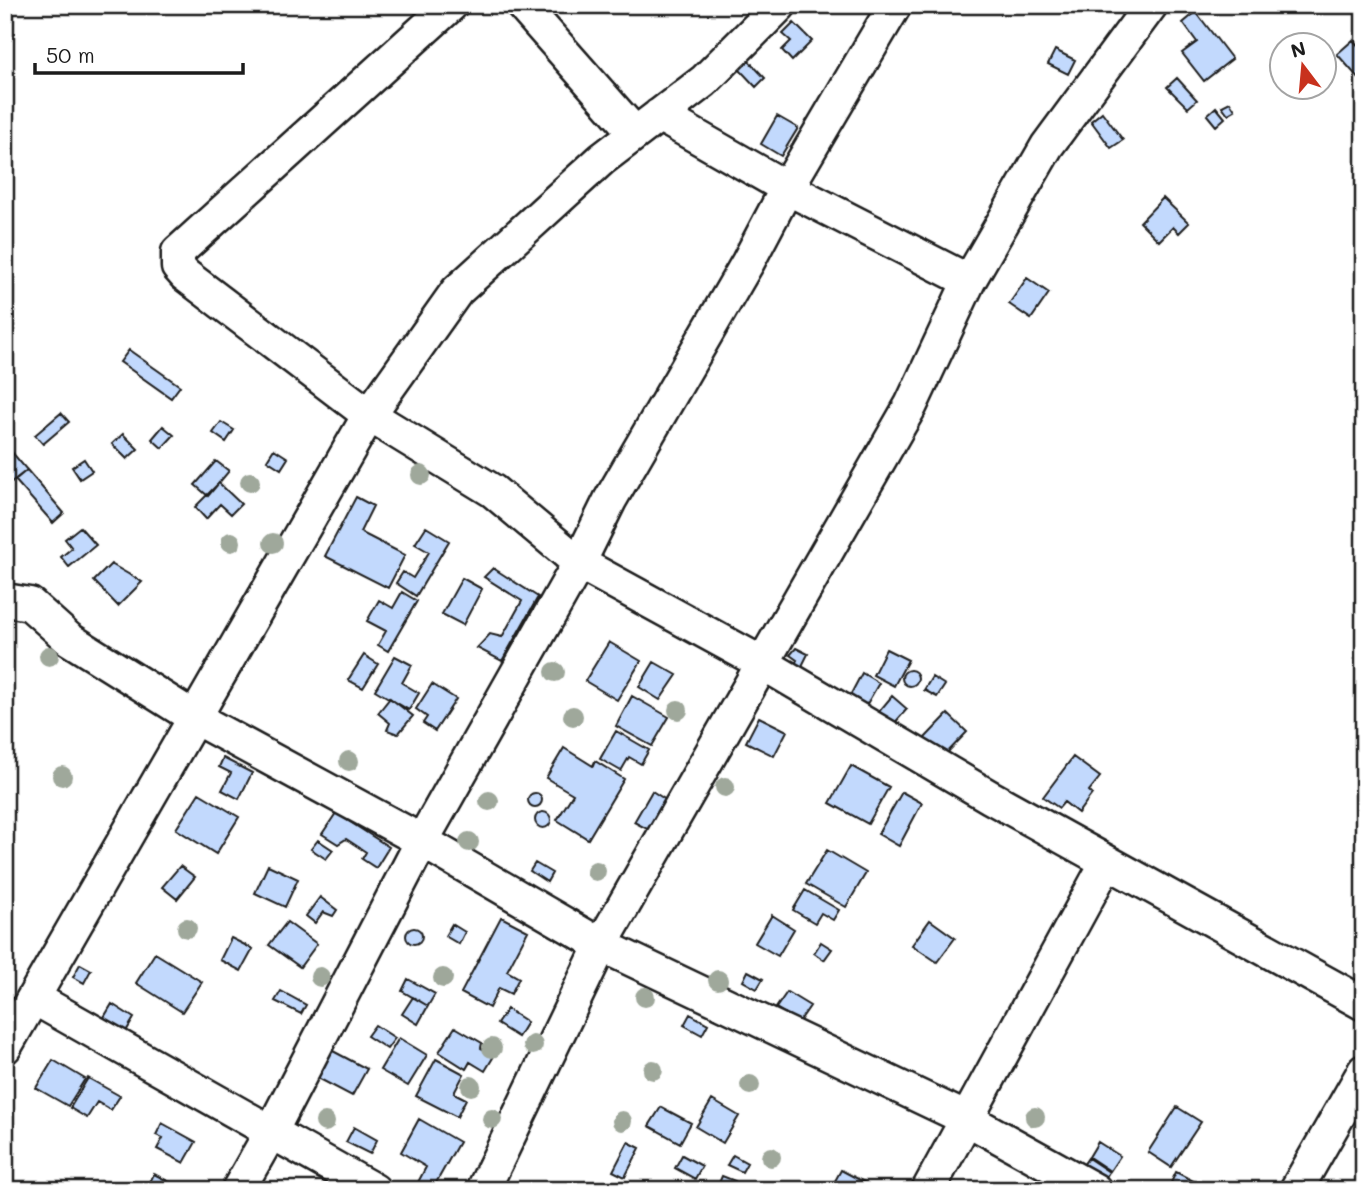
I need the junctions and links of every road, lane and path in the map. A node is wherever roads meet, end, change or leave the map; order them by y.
1 (451, 5) edge
2 (522, 5) edge
3 (779, 5) edge
4 (895, 5) edge
5 (1151, 5) edge
6 (646, 124) junction
7 (787, 188) junction
8 (969, 281) junction
9 (369, 415) junction
10 (579, 563) junction
11 (5, 600) edge
12 (762, 663) junction
13 (195, 718) junction
14 (422, 841) junction
15 (1107, 862) junction
16 (601, 945) junction
17 (34, 998) junction
18 (1364, 1004) edge
19 (5, 1047) edge
20 (1364, 1071) edge
21 (967, 1119) junction
22 (271, 1132) junction
23 (239, 1190) edge
24 (374, 1190) edge
25 (483, 1190) edge
26 (928, 1190) edge
27 (1095, 1190) edge
28 (1296, 1190) edge

1 - 9 street
2 - 6 street
3 - 6 street
4 - 7 street
5 - 8 street
6 - 7 street
6 - 9 street
7 - 8 street
7 - 10 street
8 - 12 street
9 - 10 street
9 - 13 street
10 - 12 street
10 - 14 street
11 - 13 street
12 - 15 street
12 - 16 street
13 - 14 street
13 - 17 street
14 - 16 street
14 - 22 street
15 - 18 street
15 - 21 street
16 - 21 street
16 - 25 street
17 - 19 street
17 - 22 street
20 - 28 street
21 - 26 street
21 - 27 street
22 - 23 street
22 - 24 street

